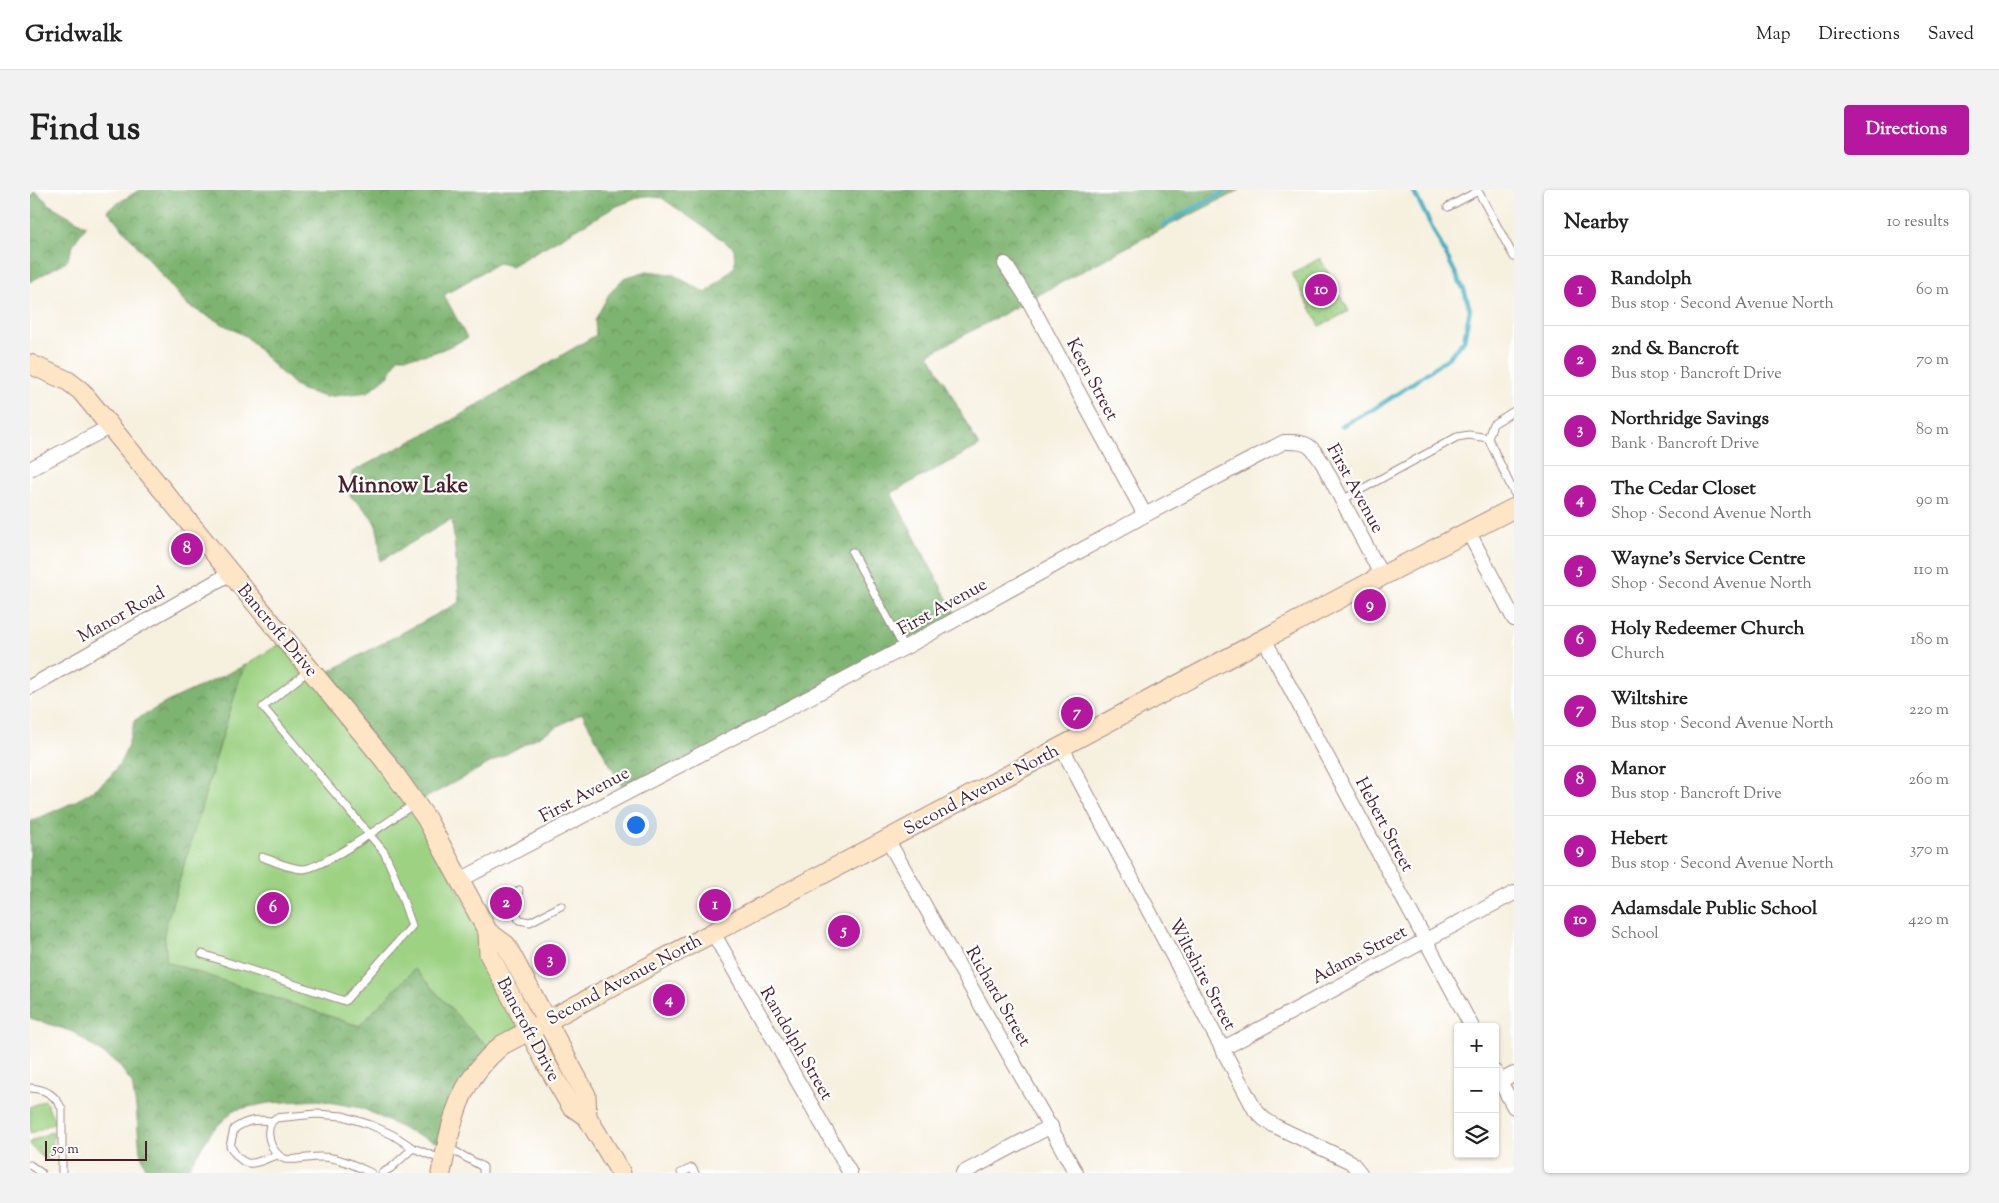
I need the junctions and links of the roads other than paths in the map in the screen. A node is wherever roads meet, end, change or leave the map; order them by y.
1 (1448, 207) dead end
2 (1514, 257) edge
3 (1005, 264) dead end
4 (30, 364) edge
5 (1514, 411) edge
6 (111, 426) junction
7 (1488, 438) junction
8 (30, 469) edge
9 (1514, 492) edge
10 (1342, 500) junction
11 (1514, 508) edge
12 (1145, 515) junction
13 (1468, 531) junction
14 (852, 552) dead end
15 (231, 573) junction
16 (1382, 576) junction
17 (1514, 619) edge
18 (1264, 639) junction
19 (904, 648) junction
20 (310, 669) junction
21 (30, 687) edge
22 (1061, 746) junction
23 (416, 802) junction
24 (370, 834) junction
25 (887, 839) junction
26 (262, 857) dead end
27 (460, 880) junction
28 (519, 890) dead end
29 (1514, 893) edge
30 (561, 906) dead end
31 (712, 931) junction
32 (488, 932) junction
33 (1426, 940) junction
34 (202, 954) dead end
35 (547, 1021) junction
36 (1470, 1023) edge
37 (529, 1030) junction
38 (1222, 1049) junction
39 (1514, 1074) edge
40 (1499, 1076) edge
41 (1499, 1078) edge
42 (30, 1088) edge
43 (1514, 1107) edge
44 (587, 1117) junction
45 (271, 1121) junction
46 (1051, 1126) junction
47 (413, 1148) junction
48 (278, 1155) junction
49 (444, 1160) edge
50 (30, 1165) edge
51 (41, 1173) edge
52 (62, 1173) edge
53 (371, 1173) edge
54 (382, 1173) edge
55 (483, 1173) edge
56 (621, 1173) edge
57 (681, 1173) edge
58 (695, 1173) edge
59 (850, 1173) edge
60 (963, 1173) edge
61 (1076, 1173) edge
62 (1360, 1173) edge

1 - 2 lane
3 - 12 street, Keen Street
4 - 6 main road, Bancroft Drive
5 - 7 lane
6 - 8 street
6 - 15 main road, Bancroft Drive
7 - 9 lane
7 - 10 lane
10 - 12 street, First Avenue
10 - 16 street, First Avenue
11 - 13 main road, Second Avenue North
12 - 19 street, First Avenue
13 - 16 main road, Second Avenue North
13 - 17 street
14 - 19 lane
15 - 20 main road, Bancroft Drive
15 - 21 street, Manor Road
16 - 18 main road, Second Avenue North
18 - 22 main road, Second Avenue North
18 - 33 street, Hebert Street
19 - 27 street, First Avenue
20 - 23 main road, Bancroft Drive
20 - 24 lane
22 - 25 main road, Second Avenue North
22 - 38 street, Wiltshire Street
23 - 24 lane
23 - 27 main road, Bancroft Drive
24 - 26 lane
24 - 34 lane
25 - 31 main road, Second Avenue North
25 - 46 street, Richard Street
27 - 32 main road, Bancroft Drive
28 - 30 lane
29 - 33 street, Adams Street
31 - 35 main road, Second Avenue North
31 - 59 street, Randolph Street
32 - 35 main road, Bancroft Drive
32 - 37 main road, Bancroft Drive
33 - 36 street, Hebert Street
33 - 38 street, Adams Street
35 - 37 main road, Second Avenue North
35 - 44 main road, Bancroft Drive
37 - 44 main road, Bancroft Drive
37 - 49 main road, Second Avenue North
38 - 62 street, Wiltshire Street
39 - 40 street
41 - 43 street
42 - 52 lane
44 - 56 main road, Bancroft Drive
45 - 47 lane
45 - 48 lane
45 - 48 lane
46 - 60 street
46 - 61 street, Richard Street
47 - 49 lane
47 - 54 lane
48 - 53 lane
49 - 55 lane
50 - 51 lane
57 - 58 lane

